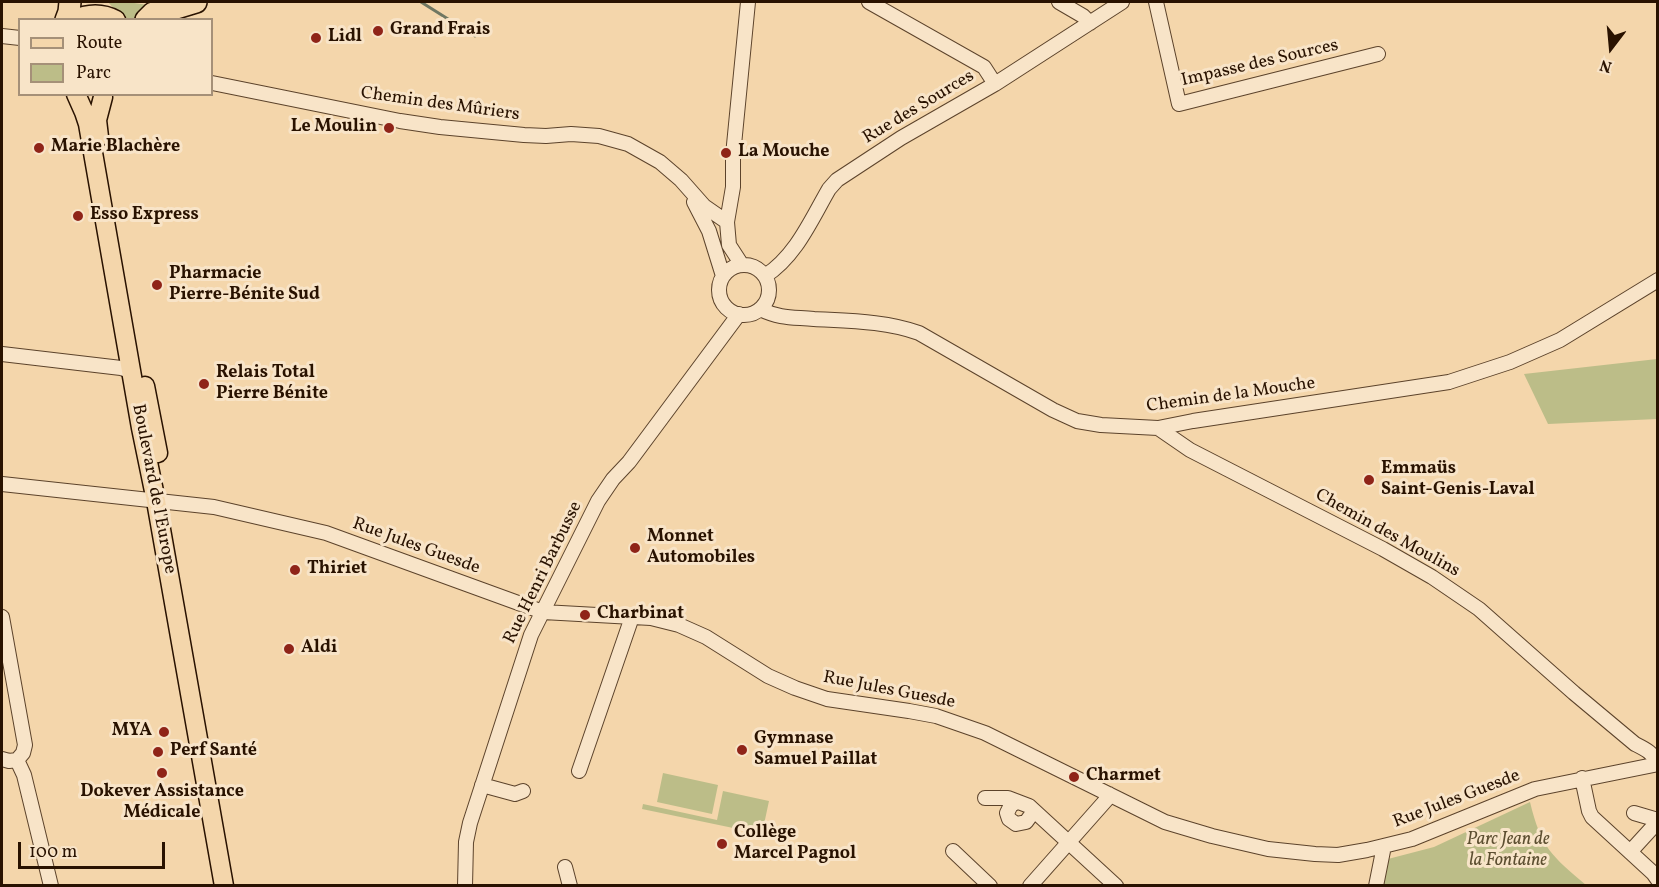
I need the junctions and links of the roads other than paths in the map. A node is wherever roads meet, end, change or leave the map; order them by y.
1 (105, 2) edge
2 (196, 2) edge
3 (748, 2) edge
4 (869, 2) edge
5 (1059, 2) edge
6 (1122, 2) edge
7 (1156, 2) edge
8 (75, 12) edge
9 (112, 18) edge
10 (114, 18) edge
11 (148, 18) edge
12 (1090, 23) junction
13 (3, 36) edge
14 (18, 40) edge
15 (1378, 54) dead end
16 (213, 82) edge
17 (995, 84) junction
18 (78, 96) edge
19 (86, 96) edge
20 (108, 96) edge
21 (687, 187) junction
22 (723, 220) junction
23 (714, 243) junction
24 (742, 265) junction
25 (723, 276) junction
26 (765, 276) junction
27 (1658, 280) edge
28 (764, 304) junction
29 (724, 305) junction
30 (739, 314) junction
31 (2, 354) edge
32 (709, 354) junction
33 (131, 371) junction
34 (1158, 428) junction
35 (2, 484) edge
36 (161, 501) junction
37 (543, 612) junction
38 (632, 617) junction
39 (2, 626) edge
40 (1635, 744) junction
41 (2, 759) edge
42 (17, 760) junction
43 (1657, 764) edge
44 (1638, 767) junction
45 (579, 771) dead end
46 (1582, 778) junction
47 (482, 785) junction
48 (523, 790) dead end
49 (1109, 794) junction
50 (985, 798) dead end
51 (1017, 802) junction
52 (1034, 811) junction
53 (1634, 813) dead end
54 (1658, 820) edge
55 (1658, 825) edge
56 (1068, 842) junction
57 (1384, 846) junction
58 (953, 851) dead end
59 (1630, 852) junction
60 (565, 867) dead end
61 (465, 879) edge
62 (1658, 880) edge
63 (981, 882) edge
64 (51, 885) edge
65 (224, 885) edge
66 (237, 885) edge
67 (470, 885) edge
68 (570, 885) edge
69 (1030, 885) edge
70 (1116, 885) edge
71 (1376, 885) edge

1 - 10 main road
2 - 11 highway
3 - 22 street
4 - 17 street
5 - 12 street
6 - 12 street, Rue des Sources
7 - 15 street, Impasse des Sources
8 - 9 main road
12 - 17 street, Rue des Sources
13 - 14 street
16 - 21 street, Chemin des Mûriers
17 - 26 street, Rue des Sources
18 - 33 main road, Boulevard de l'Europe
19 - 20 main road
20 - 36 main road, Boulevard de l'Europe
21 - 22 street, Chemin des Mûriers
21 - 23 street, Chemin des Mûriers
22 - 23 street
22 - 24 street
23 - 25 street, Chemin des Mûriers
24 - 25 street
24 - 26 street
25 - 29 street
26 - 28 street
27 - 34 street, Chemin de la Mouche
28 - 30 street
28 - 34 street, Chemin de la Mouche
29 - 30 street
29 - 32 street, Rue Henri Barbusse
30 - 32 street, Rue Henri Barbusse
31 - 33 street
32 - 37 street, Rue Henri Barbusse
33 - 36 main road, Boulevard de l'Europe
34 - 40 street, Chemin des Moulins
35 - 36 street, Rue Jules Guesde
36 - 37 street, Rue Jules Guesde
36 - 65 main road, Boulevard de l'Europe
36 - 66 main road, Boulevard de l'Europe
37 - 38 street, Rue Jules Guesde
37 - 47 street, Rue Henri Barbusse
38 - 45 street
38 - 49 street, Rue Jules Guesde
39 - 42 street
40 - 43 street, Chemin des Moulins
40 - 44 street
41 - 42 street
42 - 64 street
43 - 44 street, Rue Jules Guesde
44 - 46 street, Rue Jules Guesde
46 - 57 street, Rue Jules Guesde
46 - 59 street
47 - 48 street
47 - 61 street, Rue Henri Barbusse
49 - 56 street
49 - 57 street, Rue Jules Guesde
50 - 51 street
51 - 52 street
51 - 52 street
52 - 56 street
53 - 54 street
55 - 59 street
56 - 69 street
56 - 70 street
57 - 71 street
58 - 63 street
59 - 62 street
60 - 68 street
61 - 67 street, Rue Henri Barbusse

